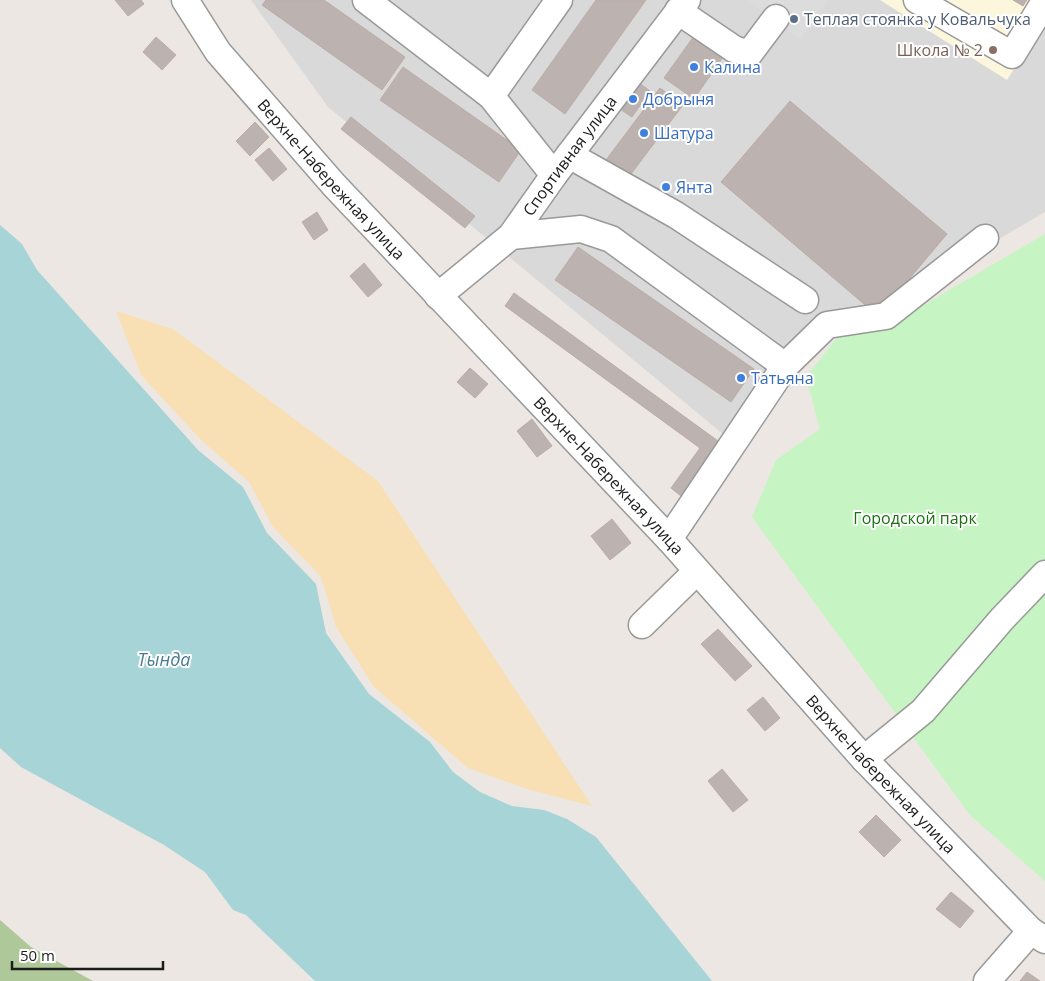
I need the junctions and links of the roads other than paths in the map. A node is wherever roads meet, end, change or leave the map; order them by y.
1 (185, 0) edge
2 (366, 0) edge
3 (559, 0) edge
4 (917, 0) edge
5 (1045, 1) edge
6 (682, 6) edge
7 (776, 18) dead end
8 (491, 96) junction
9 (561, 165) junction
10 (511, 236) junction
11 (985, 238) dead end
12 (438, 296) junction
13 (806, 300) dead end
14 (785, 366) junction
15 (669, 539) junction
16 (698, 571) junction
17 (1045, 574) edge
18 (642, 625) dead end
19 (864, 759) junction
20 (1038, 936) edge
21 (987, 981) edge

1 - 12 street, Верхне-Набережная улица
2 - 8 street
3 - 8 street
4 - 5 street
6 - 7 street
6 - 9 street, Спортивная улица
8 - 9 street
9 - 10 street, Спортивная улица
9 - 13 street
10 - 12 street, Спортивная улица
10 - 14 street
11 - 14 street
12 - 15 street, Верхне-Набережная улица
14 - 15 street
15 - 16 street, Верхне-Набережная улица
16 - 18 street
16 - 19 street, Верхне-Набережная улица
17 - 19 street
19 - 20 street, Верхне-Набережная улица
20 - 21 street

